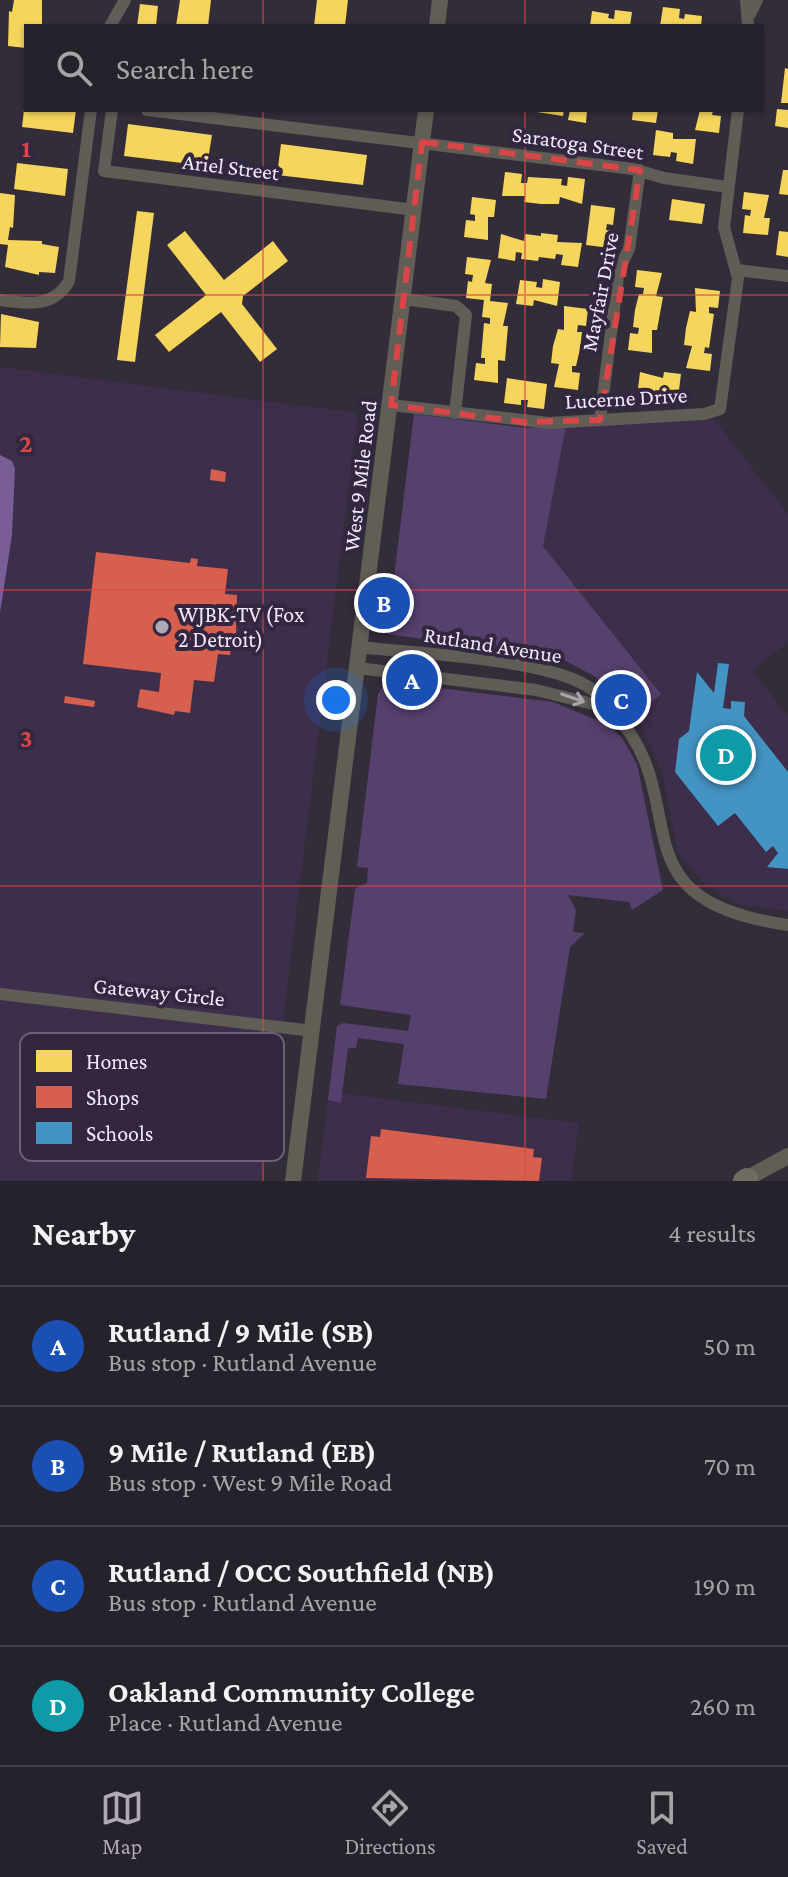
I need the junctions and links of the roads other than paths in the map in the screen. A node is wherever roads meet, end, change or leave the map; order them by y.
1 (125, 0) edge
2 (440, 0) edge
3 (746, 0) edge
4 (757, 0) edge
5 (749, 20) edge
6 (111, 24) edge
7 (437, 24) edge
8 (91, 112) edge
9 (112, 112) edge
10 (164, 112) edge
11 (426, 112) edge
12 (738, 112) edge
13 (422, 142) junction
14 (640, 170) junction
15 (727, 187) junction
16 (415, 210) junction
17 (737, 270) junction
18 (788, 276) edge
19 (403, 299) junction
20 (0, 300) edge
21 (391, 405) junction
22 (455, 413) junction
23 (600, 420) junction
24 (360, 647) junction
25 (484, 662) junction
26 (358, 668) junction
27 (530, 668) junction
28 (482, 683) junction
29 (527, 689) junction
30 (609, 708) junction
31 (788, 925) edge
32 (0, 994) edge
33 (313, 1031) junction
34 (788, 1156) edge
35 (744, 1180) edge
36 (293, 1181) edge

1 - 6 street
2 - 7 main road
3 - 5 street
4 - 5 street
8 - 20 street
9 - 16 street, Ariel Street
10 - 13 street, Ariel Street
11 - 13 main road, West 9 Mile Road
12 - 15 street
13 - 14 street, Saratoga Street
13 - 16 main road, West 9 Mile Road
14 - 15 street, Saratoga Street
14 - 23 street, Mayfair Drive
15 - 17 street
16 - 19 main road, West 9 Mile Road
17 - 18 street
17 - 23 street, Lucerne Drive
19 - 21 main road, West 9 Mile Road
19 - 22 street
21 - 22 street, Lucerne Drive
21 - 24 main road, West 9 Mile Road
22 - 23 street, Lucerne Drive
24 - 25 street, Rutland Avenue
24 - 26 main road, West 9 Mile Road
25 - 27 street, Rutland Avenue
25 - 28 street
26 - 28 street, Rutland Avenue
26 - 33 main road, West 9 Mile Road
27 - 29 street
27 - 30 street, Rutland Avenue
28 - 29 street, Rutland Avenue
29 -> 30 street, Rutland Avenue
30 - 31 street, Rutland Avenue
32 - 33 street, Gateway Circle
33 - 36 main road, West 9 Mile Road
34 - 35 main road

